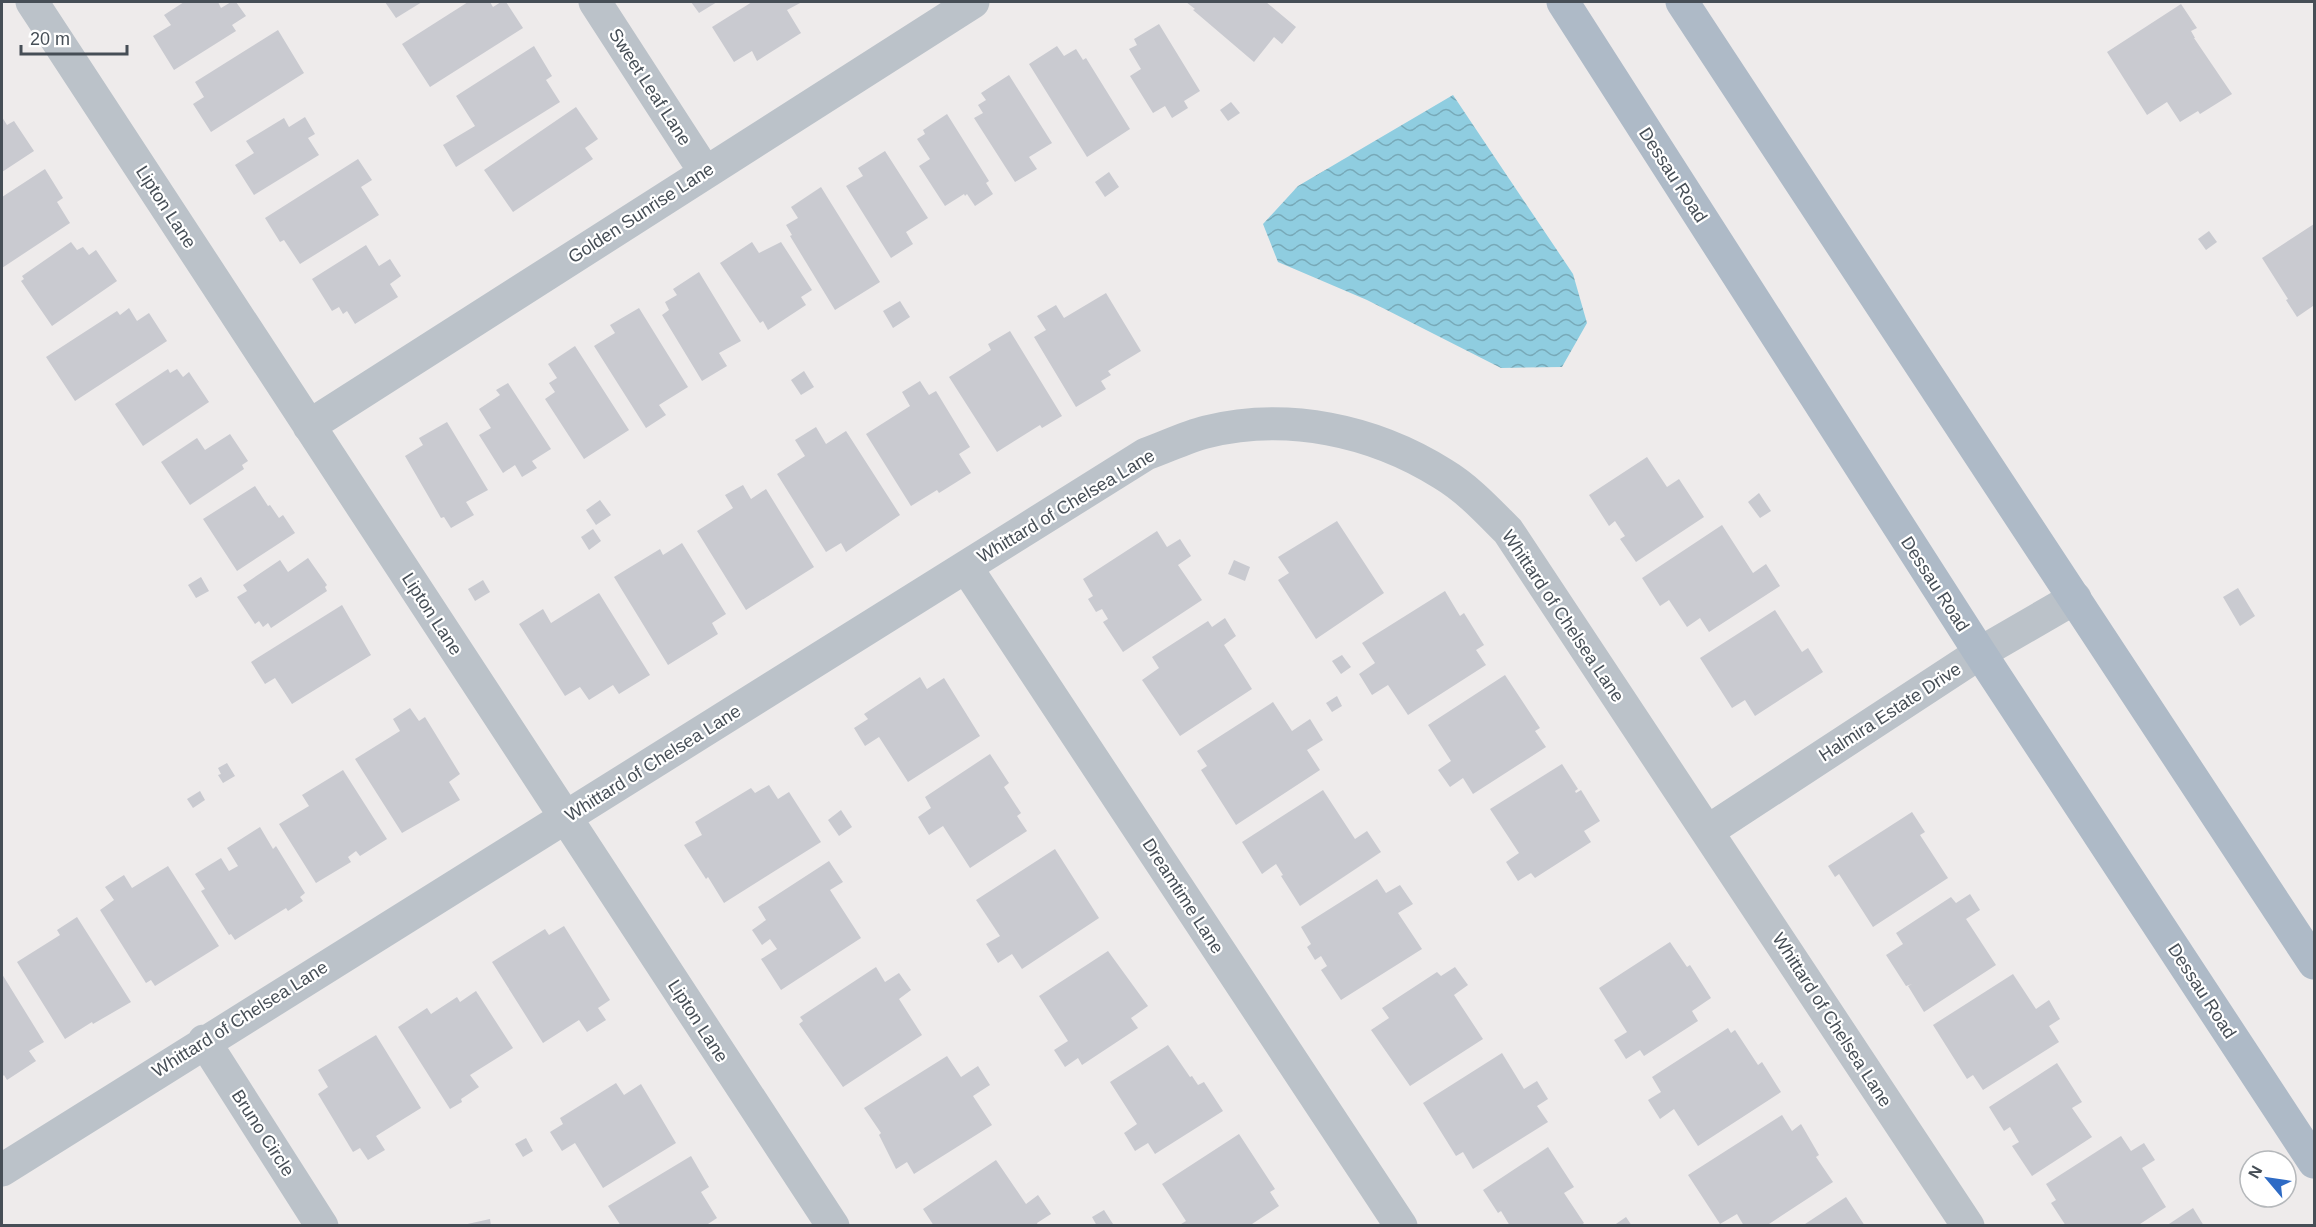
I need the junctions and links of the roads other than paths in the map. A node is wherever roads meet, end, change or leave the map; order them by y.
1 (35, 2) edge
2 (595, 2) edge
3 (974, 2) edge
4 (1563, 2) edge
5 (1682, 2) edge
6 (705, 172) junction
7 (309, 426) junction
8 (966, 567) junction
9 (2075, 597) junction
10 (1980, 653) junction
11 (565, 818) junction
12 (1708, 831) junction
13 (2314, 963) edge
14 (204, 1041) junction
15 (2314, 1162) edge
16 (2, 1170) edge
17 (322, 1226) edge
18 (833, 1226) edge
19 (1401, 1226) edge
20 (1968, 1226) edge

1 - 7 street, Lipton Lane
2 - 6 street, Sweet Leaf Lane
3 - 6 street, Golden Sunrise Lane
4 - 10 main road, Dessau Road
5 - 9 main road
6 - 7 street, Golden Sunrise Lane
7 - 11 street, Lipton Lane
8 - 11 street, Whittard of Chelsea Lane
8 - 12 street, Whittard of Chelsea Lane
8 - 19 street, Dreamtime Lane
9 - 10 street, Halmira Estate Drive
9 - 13 main road
10 - 12 street, Halmira Estate Drive
10 - 15 main road, Dessau Road
11 - 14 street, Whittard of Chelsea Lane
11 - 18 street, Lipton Lane
12 - 20 street, Whittard of Chelsea Lane
14 - 16 street, Whittard of Chelsea Lane
14 - 17 street, Bruno Circle

